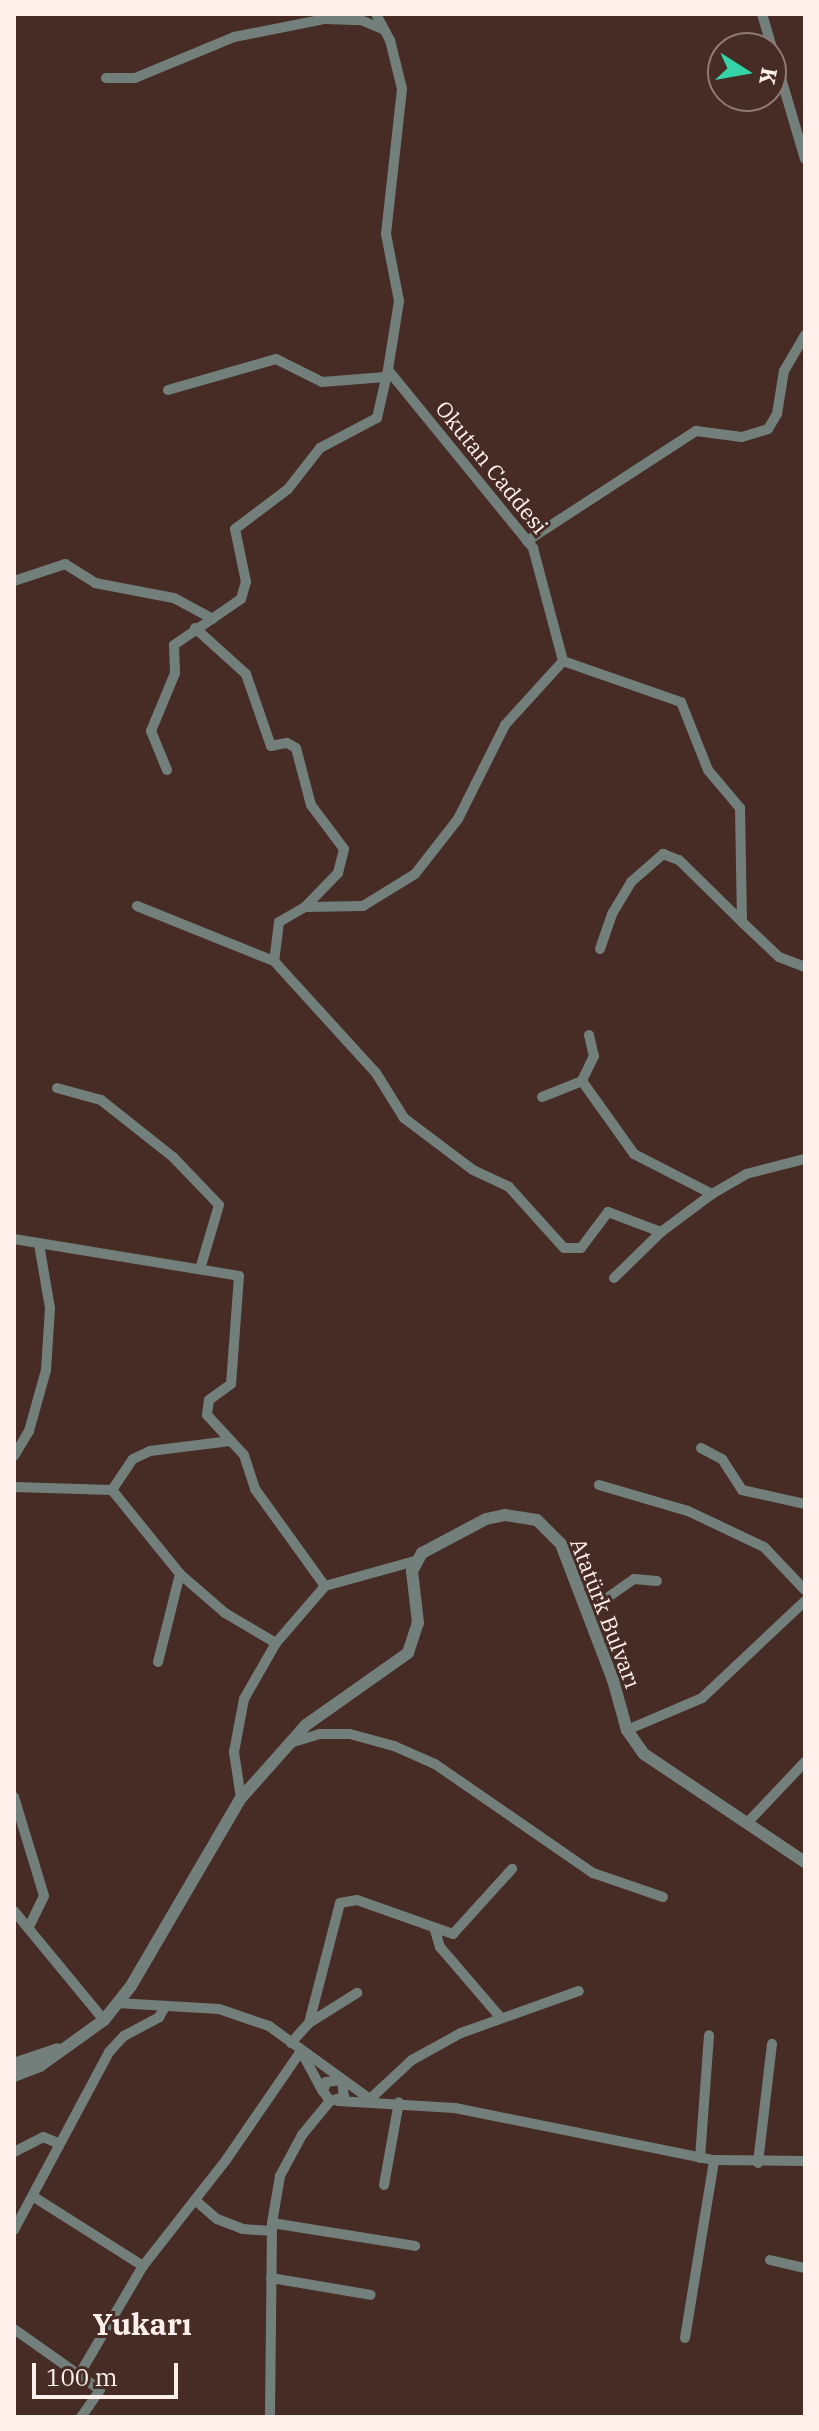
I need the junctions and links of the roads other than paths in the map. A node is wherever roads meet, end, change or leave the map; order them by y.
1 (376, 14) edge
2 (762, 14) edge
3 (382, 29) junction
4 (106, 78) dead end
5 (805, 159) edge
6 (805, 335) edge
7 (386, 374) junction
8 (168, 390) dead end
9 (527, 541) junction
10 (14, 581) edge
11 (213, 619) junction
12 (195, 628) junction
13 (563, 661) junction
14 (167, 770) dead end
15 (137, 906) dead end
16 (305, 907) junction
17 (742, 922) junction
18 (600, 949) dead end
19 (274, 961) junction
20 (805, 967) edge
21 (589, 1035) dead end
22 (582, 1081) junction
23 (57, 1088) dead end
24 (542, 1097) dead end
25 (804, 1156) edge
26 (712, 1194) junction
27 (661, 1232) junction
28 (14, 1239) edge
29 (39, 1244) junction
30 (200, 1269) junction
31 (614, 1278) dead end
32 (230, 1441) junction
33 (701, 1448) dead end
34 (14, 1456) edge
35 (599, 1485) dead end
36 (14, 1487) edge
37 (112, 1490) junction
38 (805, 1504) edge
39 (415, 1561) junction
40 (180, 1574) junction
41 (657, 1581) dead end
42 (325, 1586) junction
43 (805, 1590) edge
44 (804, 1606) edge
45 (587, 1612) junction
46 (276, 1643) junction
47 (158, 1662) dead end
48 (627, 1730) junction
49 (288, 1744) junction
50 (805, 1762) edge
51 (241, 1798) junction
52 (15, 1802) edge
53 (748, 1822) junction
54 (805, 1862) edge
55 (512, 1869) dead end
56 (663, 1897) dead end
57 (14, 1911) edge
58 (29, 1927) junction
59 (435, 1930) junction
60 (579, 1991) dead end
61 (357, 1993) dead end
62 (117, 2003) junction
63 (165, 2007) junction
64 (500, 2017) junction
65 (104, 2020) junction
66 (309, 2023) junction
67 (709, 2035) dead end
68 (291, 2043) junction
69 (72, 2044) junction
70 (772, 2044) dead end
71 (301, 2051) junction
72 (14, 2064) edge
73 (14, 2076) edge
74 (342, 2080) junction
75 (331, 2099) junction
76 (370, 2099) junction
77 (399, 2102) junction
78 (58, 2143) junction
79 (14, 2152) edge
80 (700, 2158) junction
81 (714, 2160) junction
82 (803, 2161) edge
83 (758, 2163) junction
84 (384, 2185) dead end
85 (34, 2197) junction
86 (195, 2200) junction
87 (272, 2227) junction
88 (14, 2230) edge
89 (415, 2246) dead end
90 (770, 2260) dead end
91 (143, 2266) junction
92 (805, 2268) edge
93 (271, 2278) junction
94 (371, 2295) dead end
95 (14, 2329) edge
96 (685, 2338) dead end
97 (79, 2375) junction
98 (81, 2417) edge
99 (270, 2417) edge

1 - 3 street
2 - 5 street
3 - 4 street
3 - 7 street
6 - 9 street
7 - 8 street
7 - 9 street, Okutan Caddesi
7 - 11 street
9 - 13 street, Okutan Caddesi
10 - 11 street
11 - 12 street
12 - 14 street
12 - 16 street
13 - 16 street
13 - 17 street
15 - 19 street
16 - 19 street
17 - 18 street
17 - 20 street
19 - 27 street
21 - 22 street
22 - 24 street
22 - 26 street
23 - 30 street
25 - 26 street
26 - 27 street
27 - 31 street
28 - 29 street
29 - 30 street
29 - 34 street
30 - 32 street
32 - 37 street
32 - 42 street
33 - 38 street
35 - 43 street
36 - 37 street
37 - 40 street
39 - 42 street
39 - 45 street, Atatürk Bulvarı
39 - 49 street
40 - 46 street
40 - 47 street
41 - 45 street
42 - 46 street
44 - 48 street
45 - 48 street, Atatürk Bulvarı
46 - 51 street
48 - 53 street, Atatürk Bulvarı
49 - 51 street
49 - 56 street
50 - 53 street
51 - 62 street
52 - 58 street
53 - 54 street, Atatürk Bulvarı
55 - 59 street
57 - 58 street
58 - 65 street
59 - 64 street
59 - 66 street
60 - 64 street
61 - 66 street
62 - 63 street
62 - 65 street
63 - 68 street
63 - 78 street
64 - 76 street
65 - 69 street
66 - 68 street
67 - 80 street
68 - 71 street
69 - 72 street
69 - 73 street
70 - 83 street
71 - 74 street
71 - 75 street
71 - 86 street
74 - 75 street
74 - 75 street
74 - 76 street
75 - 76 street
75 - 87 street
76 - 77 street
77 - 80 street
77 - 84 street
78 - 79 street
78 - 85 street
80 - 81 street
81 - 83 street
81 - 96 street
82 - 83 street
85 - 88 street
85 - 91 street
86 - 87 street
86 - 91 street
87 - 89 street
87 - 93 street
90 - 92 street
91 - 97 street
93 - 94 street
93 - 99 street
95 - 97 street
97 - 98 street

